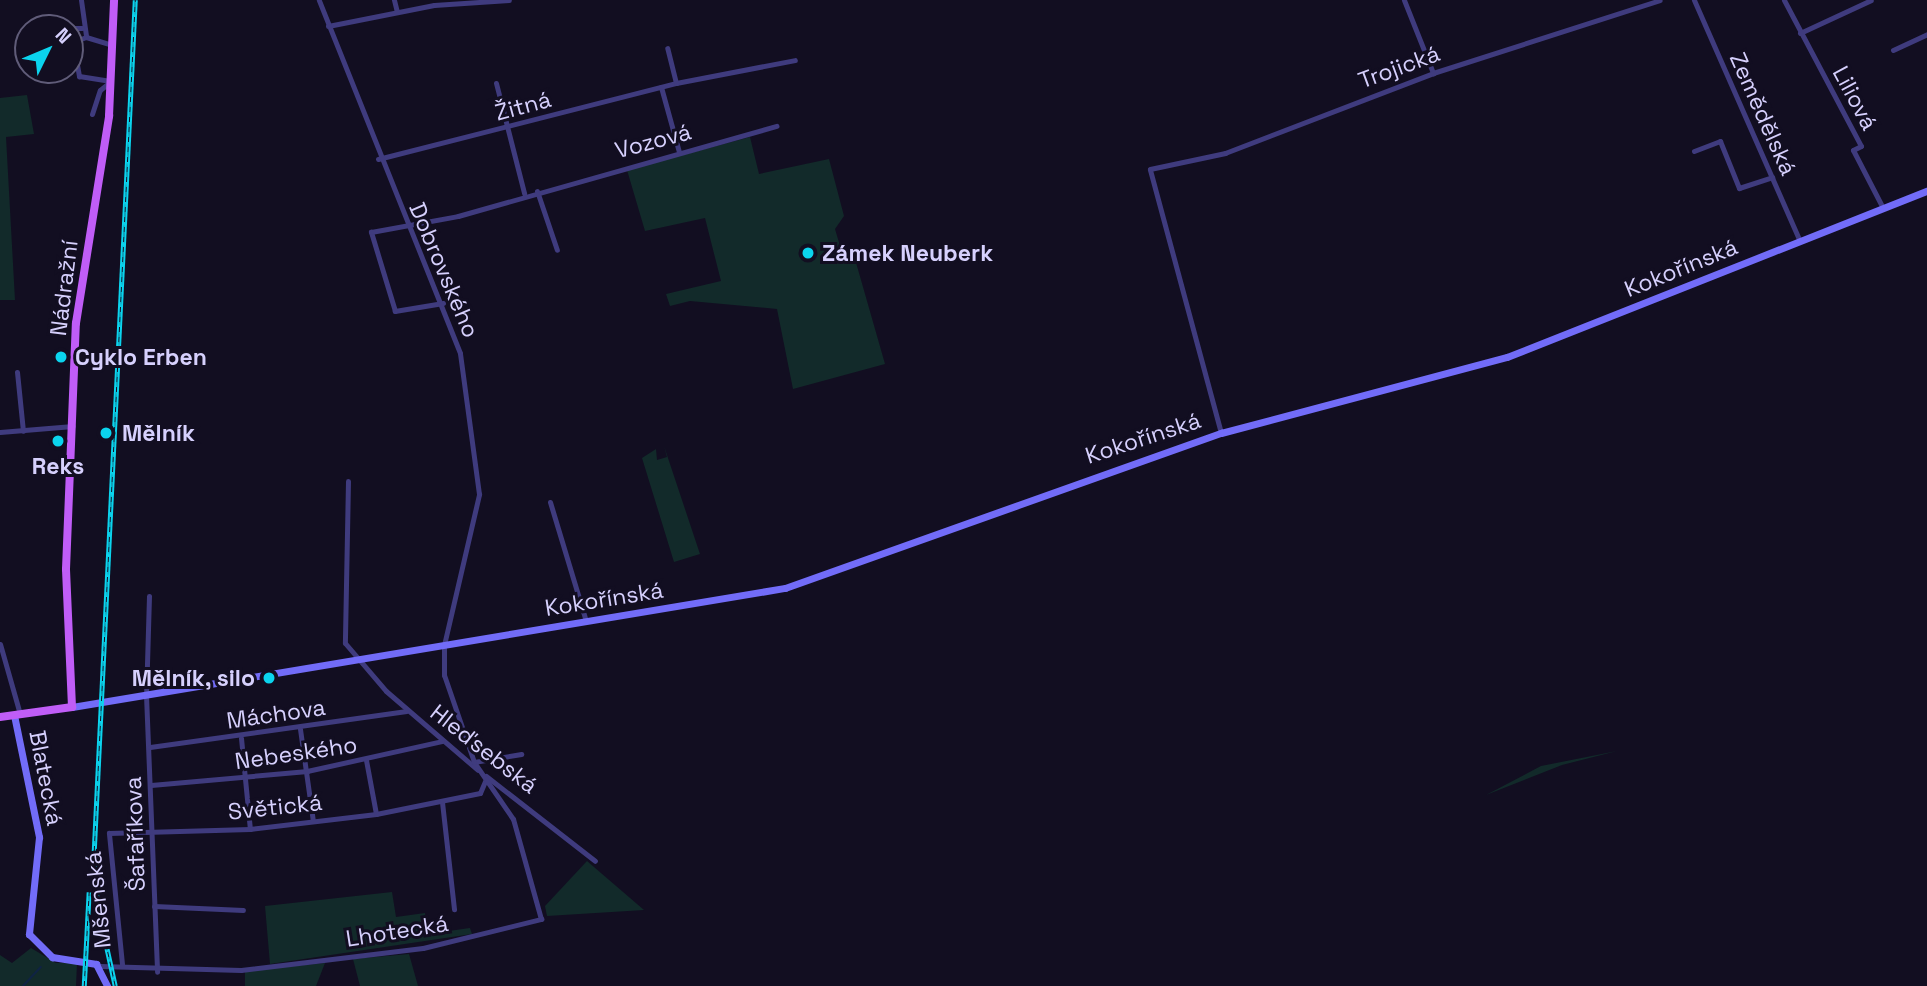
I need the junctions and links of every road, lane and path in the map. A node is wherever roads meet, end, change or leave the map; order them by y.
1 (114, 0) edge
2 (319, 0) edge
3 (394, 0) edge
4 (509, 0) edge
5 (1404, 0) edge
6 (1660, 0) edge
7 (1694, 0) edge
8 (1784, 0) edge
9 (1871, 0) edge
10 (475, 1) edge
11 (397, 12) junction
12 (328, 26) junction
13 (84, 32) edge
14 (1800, 33) junction
15 (1927, 34) edge
16 (86, 37) junction
17 (113, 46) junction
18 (667, 48) dead end
19 (1893, 50) dead end
20 (795, 60) dead end
21 (1433, 73) junction
22 (111, 81) junction
23 (496, 83) dead end
24 (676, 83) junction
25 (661, 87) junction
26 (92, 114) dead end
27 (777, 125) dead end
28 (507, 129) junction
29 (1694, 151) dead end
30 (679, 152) junction
31 (378, 159) junction
32 (1772, 177) junction
33 (537, 191) junction
34 (1927, 191) edge
35 (524, 193) junction
36 (1883, 208) junction
37 (407, 224) junction
38 (1800, 241) junction
39 (557, 250) dead end
40 (443, 303) junction
41 (17, 372) dead end
42 (73, 426) junction
43 (23, 431) junction
44 (0, 432) edge
45 (1221, 433) junction
46 (348, 481) dead end
47 (550, 502) dead end
48 (149, 596) dead end
49 (586, 621) junction
50 (0, 644) edge
51 (444, 645) junction
52 (354, 660) junction
53 (146, 695) junction
54 (72, 707) junction
55 (406, 710) junction
56 (9, 716) edge
57 (300, 729) junction
58 (241, 738) junction
59 (442, 741) junction
60 (150, 747) junction
61 (521, 754) dead end
62 (366, 760) junction
63 (474, 762) junction
64 (307, 771) junction
65 (483, 775) junction
66 (246, 779) junction
67 (151, 785) junction
68 (442, 802) junction
69 (376, 814) junction
70 (313, 821) junction
71 (250, 829) junction
72 (153, 831) junction
73 (109, 833) joint
74 (595, 861) dead end
75 (154, 905) junction
76 (454, 909) dead end
77 (243, 910) dead end
78 (122, 964) junction
79 (100, 966) junction
80 (157, 972) junction
81 (107, 986) edge

1 - 17 main road, Nádražní
2 - 12 street, Dobrovského
3 - 11 street
4 - 10 street
5 - 21 street
6 - 21 street, Trojická
7 - 32 street, Zemědělská
8 - 14 street, Liliová
9 - 14 street
10 - 11 street
11 - 12 street
12 - 31 street, Dobrovského
13 - 16 street
14 - 36 street, Liliová
15 - 19 street
16 - 17 street
16 - 22 street
17 - 22 main road, Nádražní
18 - 24 street
20 - 24 street, Žitná
21 - 45 street, Trojická
22 - 26 street
22 - 42 main road, Nádražní
23 - 28 street
24 - 25 street, Žitná
25 - 28 street, Žitná
25 - 30 street
27 - 30 street, Vozová
28 - 31 street, Žitná
28 - 35 street
29 - 32 street
30 - 33 street, Vozová
31 - 37 street, Dobrovského
32 - 38 street, Zemědělská
33 - 35 street, Vozová
33 - 39 street
34 - 36 main road, Kokořínská
35 - 37 street, Vozová
36 - 38 main road, Kokořínská
37 - 40 street, Dobrovského
37 - 40 street, Vozová
38 - 45 main road, Kokořínská
40 - 51 street, Dobrovského
41 - 43 street
42 - 43 street
42 - 54 main road, Nádražní
43 - 44 street
45 - 49 main road, Kokořínská
46 - 52 street
47 - 49 street
48 - 53 street, Šafaříkova
49 - 51 main road, Kokořínská
50 - 56 street
51 - 52 main road, Kokořínská
51 - 63 street, Dobrovského
52 - 53 main road, Kokořínská
52 - 55 street, Hleďsebská
53 - 54 main road, Kokořínská
53 - 60 street, Šafaříkova
54 - 56 main road, Kokořínská
55 - 57 street, Máchova
55 - 59 street, Hleďsebská
56 - 79 main road, Blatecká
57 - 58 street, Máchova
57 - 64 street
58 - 60 street, Máchova
58 - 66 street
59 - 62 street, Nebeského
59 - 65 street, Hleďsebská
60 - 67 street, Šafaříkova
61 - 63 street
62 - 64 street, Nebeského
62 - 69 street
63 - 65 street, Dobrovského
64 - 66 street, Nebeského
64 - 70 street
65 - 68 street, Světická
65 - 74 street, Hleďsebská
65 - 80 street, Lhotecká
66 - 67 street, Nebeského
66 - 71 street
67 - 72 street, Šafaříkova
68 - 69 street, Světická
68 - 76 street
69 - 70 street, Světická
70 - 71 street, Světická
71 - 72 street, Světická
72 - 73 street, Světická
72 - 75 street, Šafaříkova
73 - 78 street, Mšenská
75 - 77 street
75 - 80 street, Šafaříkova
78 - 79 street, Lhotecká
78 - 80 street, Lhotecká
79 - 81 main road

